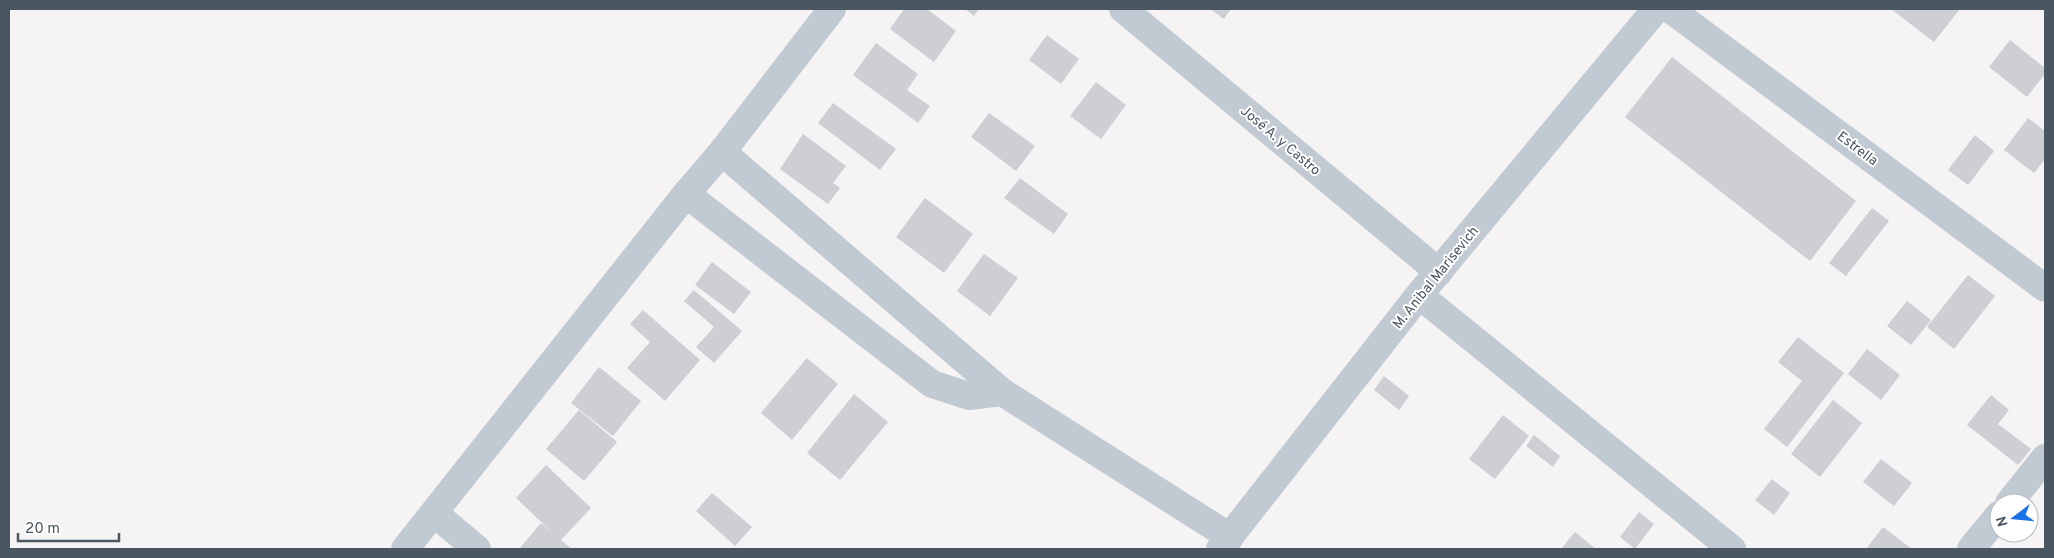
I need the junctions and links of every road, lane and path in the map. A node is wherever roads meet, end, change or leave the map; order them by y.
1 (832, 9) edge
2 (1123, 9) edge
3 (1656, 9) edge
4 (1670, 9) edge
5 (722, 152) junction
6 (686, 194) junction
7 (1439, 272) junction
8 (2045, 288) edge
9 (1419, 295) junction
10 (1002, 392) junction
11 (2045, 458) edge
12 (2017, 493) edge
13 (434, 513) junction
14 (1989, 527) edge
15 (1225, 543) edge
16 (405, 549) edge
17 (477, 549) edge
18 (1732, 549) edge
19 (1971, 549) edge

1 - 5 street
2 - 7 street, José A. y Castro
3 - 7 street, M. Anibal Marisevich
4 - 8 street, Estrella
5 - 6 street
5 - 10 street
6 - 10 street
6 - 13 street
7 - 9 street, M. Anibal Marisevich
9 - 15 street, M. Anibal Marisevich
9 - 18 street
10 - 15 street
11 - 12 street
13 - 16 street
13 - 17 street
14 - 19 street

